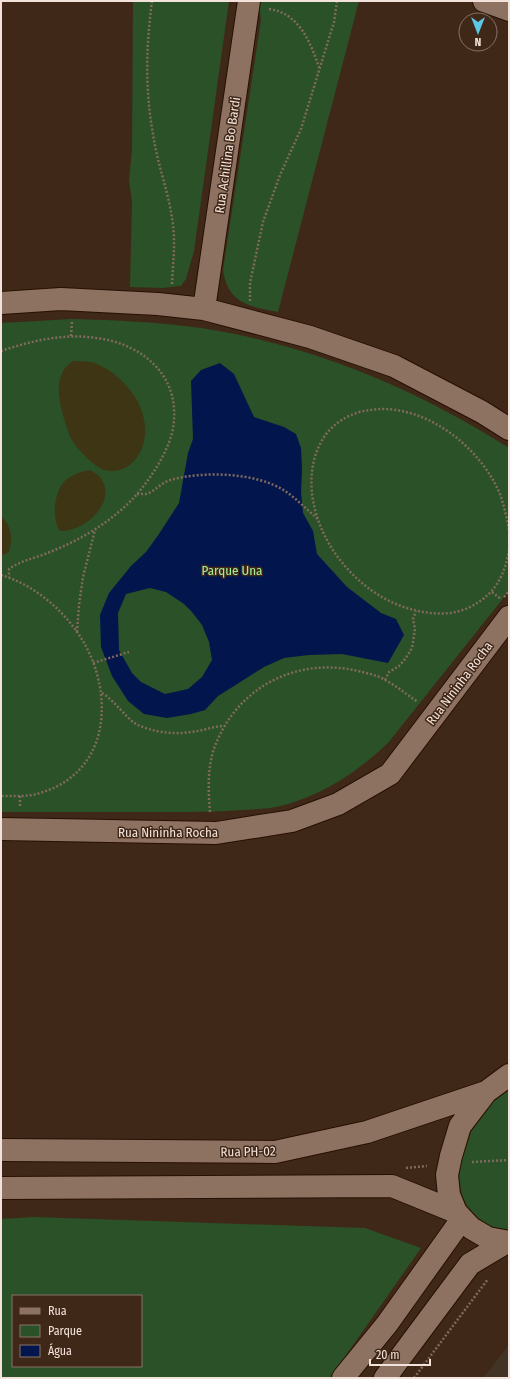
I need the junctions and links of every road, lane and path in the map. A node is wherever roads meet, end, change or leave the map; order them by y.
1 (152, 1) edge
2 (337, 1) edge
3 (484, 1) edge
4 (249, 4) edge
5 (509, 10) edge
6 (320, 70) junction
7 (1, 303) edge
8 (171, 305) junction
9 (204, 309) junction
10 (72, 318) dead end
11 (251, 321) junction
12 (71, 336) junction
13 (1, 351) edge
14 (509, 429) edge
15 (137, 494) junction
16 (318, 520) junction
17 (95, 529) junction
18 (509, 530) edge
19 (509, 550) edge
20 (1, 575) edge
21 (8, 577) junction
22 (509, 591) edge
23 (492, 592) junction
24 (503, 607) edge
25 (416, 611) junction
26 (77, 632) junction
27 (129, 652) dead end
28 (93, 663) junction
29 (385, 680) junction
30 (102, 692) junction
31 (420, 703) dead end
32 (225, 726) junction
33 (1, 796) edge
34 (20, 796) junction
35 (20, 812) dead end
36 (217, 812) dead end
37 (1, 829) edge
38 (509, 1075) edge
39 (486, 1092) junction
40 (1, 1150) edge
41 (1, 1188) edge
42 (459, 1215) junction
43 (508, 1242) edge
44 (490, 1277) dead end
45 (343, 1378) edge
46 (385, 1378) edge
47 (414, 1378) edge

1 - 8 path
2 - 6 path
3 - 5 street
4 - 6 path
4 - 9 street, Rua Achillina Bo Bardi
6 - 11 path
7 - 8 street
8 - 9 street
9 - 11 street
10 - 12 path
11 - 14 street
12 - 13 path
12 - 15 path
15 - 16 path
15 - 17 path
16 - 18 path
16 - 25 path
17 - 21 path
17 - 26 path
19 - 23 path
20 - 21 path
21 - 26 path
22 - 24 path
23 - 24 path
23 - 25 path
24 - 37 street, Rua Nininha Rocha
25 - 29 path
26 - 28 path
27 - 28 path
28 - 30 path
29 - 31 path
29 - 32 path
30 - 32 path
30 - 34 path
32 - 36 path
33 - 34 path
34 - 35 path
38 - 39 street
39 - 40 street, Rua PH-02
39 - 42 street
41 - 42 street
42 - 43 street
42 - 45 street
43 - 46 street
44 - 47 path

